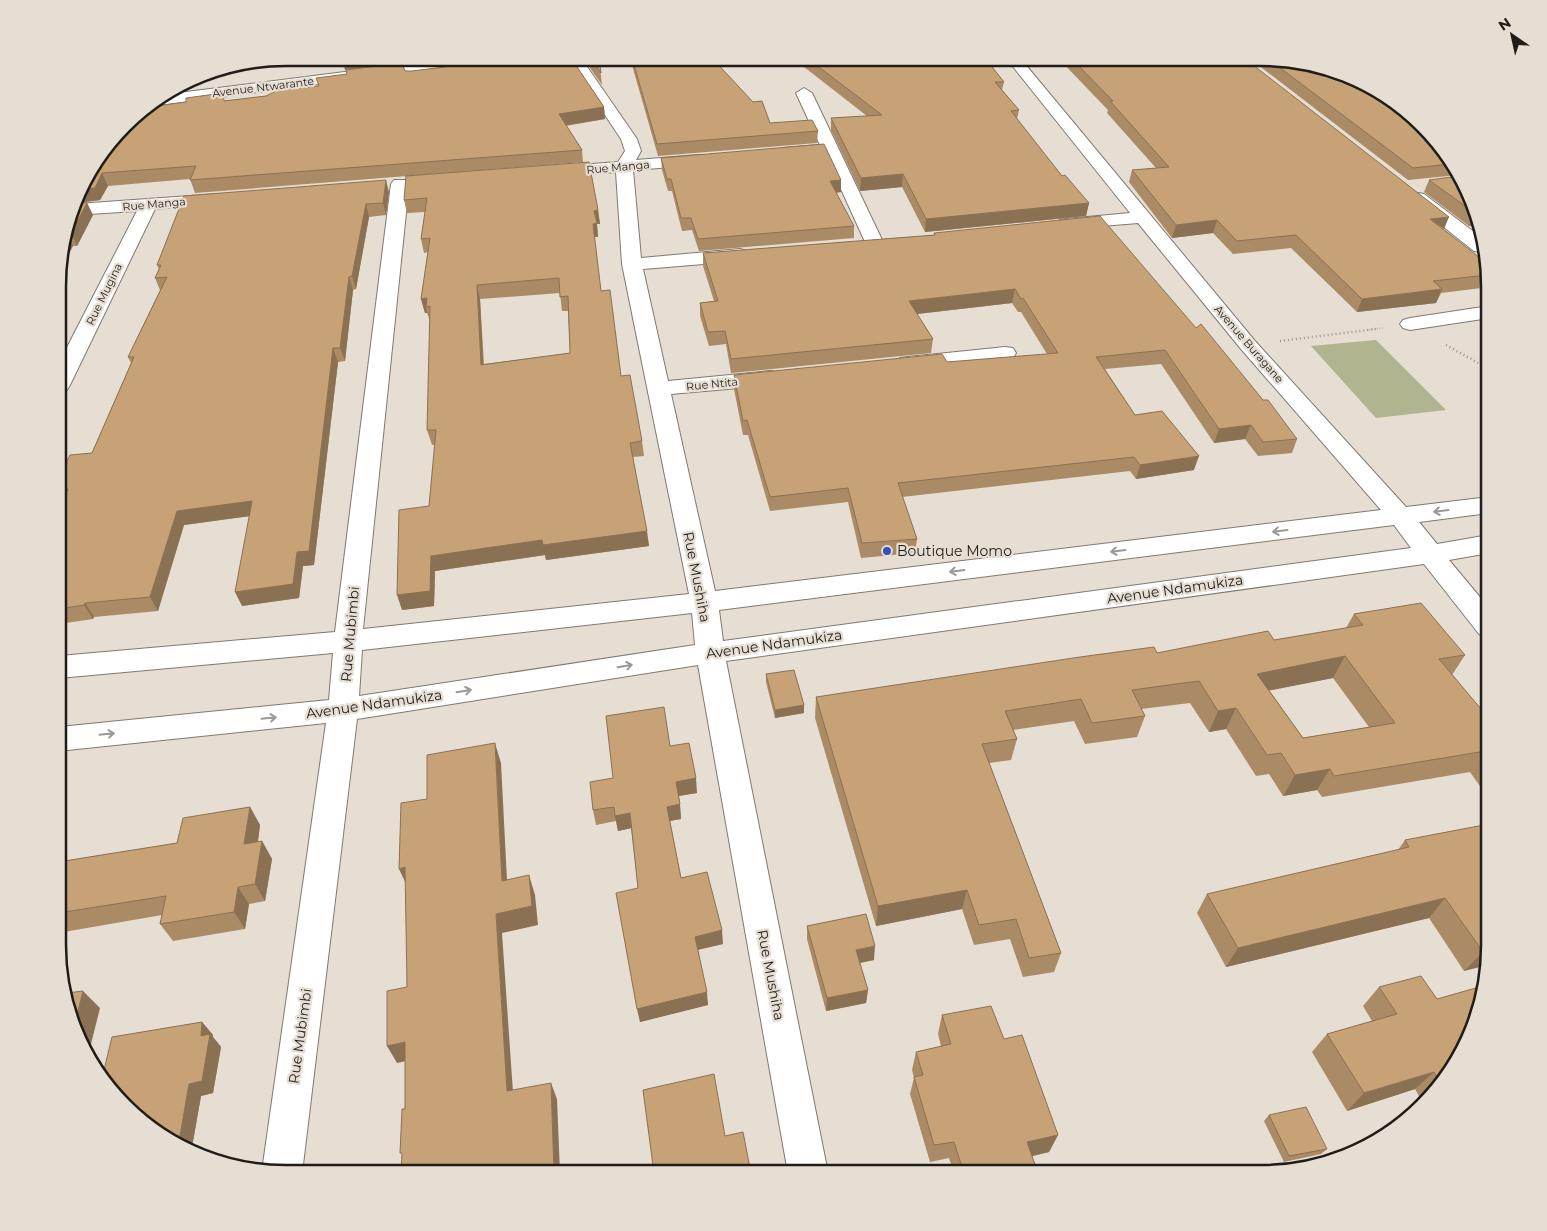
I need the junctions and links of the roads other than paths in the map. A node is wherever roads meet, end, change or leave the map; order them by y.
1 (409, 66) edge
2 (579, 66) edge
3 (1019, 66) edge
4 (804, 93) dead end
5 (172, 98) edge
6 (831, 149) junction
7 (772, 154) edge
8 (713, 159) edge
9 (624, 166) junction
10 (536, 173) edge
11 (400, 184) dead end
12 (1424, 185) edge
13 (236, 197) edge
14 (149, 204) junction
15 (80, 210) edge
16 (1141, 216) junction
17 (1052, 226) edge
18 (894, 242) edge
19 (875, 244) junction
20 (1477, 245) edge
21 (855, 246) edge
22 (758, 254) edge
23 (632, 264) junction
24 (1481, 313) edge
25 (1410, 324) road end
26 (1005, 353) dead end
27 (886, 366) edge
28 (66, 371) edge
29 (787, 376) edge
30 (658, 389) junction
31 (1481, 506) edge
32 (1400, 516) junction
33 (1481, 545) edge
34 (1430, 554) junction
35 (704, 602) junction
36 (1481, 617) edge
37 (348, 641) junction
38 (710, 653) junction
39 (66, 666) edge
40 (344, 710) junction
41 (66, 738) edge
42 (283, 1165) edge
43 (806, 1165) edge

1 - 5 street, Avenue Ntwarante
2 - 9 street, Rue Mushiha
3 - 16 street, Avenue Buragane
4 - 6 street
6 - 7 street
6 - 19 street
8 - 9 street, Rue Manga
9 - 10 street, Rue Manga
9 - 23 street, Rue Mushiha
11 - 37 street, Rue Mubimbi
12 - 20 street
13 - 14 street, Rue Manga
14 - 15 street, Rue Manga
14 - 28 street, Rue Mugina
16 - 17 street
16 - 32 street, Avenue Buragane
18 - 19 street
19 - 21 street
22 - 23 street
23 - 30 street, Rue Mushiha
24 - 25 street
26 - 27 street
29 - 30 street, Rue Ntita
30 - 35 street, Rue Mushiha
31 -> 32 street
32 - 34 street, Avenue Buragane
32 -> 35 street
33 - 34 street, Avenue Ndamukiza
34 - 36 street, Avenue Buragane
34 - 38 street, Avenue Ndamukiza
35 - 37 street
35 - 38 street, Rue Mushiha
37 - 39 street
37 - 40 street, Rue Mubimbi
40 -> 38 street, Avenue Ndamukiza
38 - 43 street, Rue Mushiha
41 -> 40 street, Avenue Ndamukiza
40 - 42 street, Rue Mubimbi

